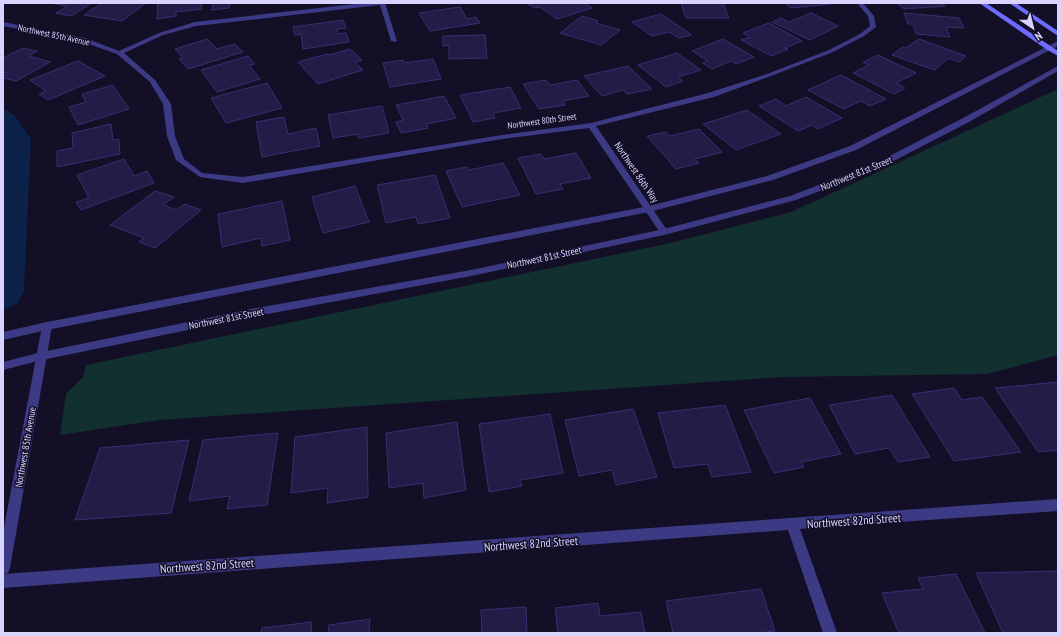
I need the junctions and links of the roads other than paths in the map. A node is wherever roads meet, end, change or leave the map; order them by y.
1 (381, 3) edge
2 (860, 3) edge
3 (982, 3) edge
4 (1012, 3) edge
5 (3, 24) edge
6 (1058, 34) edge
7 (394, 41) dead end
8 (1058, 43) edge
9 (1048, 48) junction
10 (119, 53) junction
11 (1058, 54) edge
12 (1058, 68) edge
13 (591, 124) junction
14 (200, 175) joint
15 (649, 209) junction
16 (664, 232) junction
17 (48, 326) junction
18 (3, 336) edge
19 (42, 356) junction
20 (3, 366) edge
21 (1058, 505) edge
22 (792, 525) junction
23 (3, 568) edge
24 (3, 580) edge
25 (830, 633) edge

1 - 7 street
1 - 10 street
2 - 13 street, Northwest 80th Street
3 - 9 main road
4 - 6 main road
5 - 10 street, Northwest 85th Avenue
8 - 9 street
9 - 11 main road
9 - 15 street
10 - 14 street, Northwest 85th Avenue
12 - 16 street, Northwest 81st Street
13 - 14 street, Northwest 80th Street
13 - 15 street, Northwest 86th Way
15 - 16 street, Northwest 86th Way
15 - 17 street
16 - 19 street, Northwest 81st Street
17 - 18 street
17 - 19 street, Northwest 85th Avenue
19 - 20 street, Northwest 81st Street
19 - 23 street, Northwest 85th Avenue
21 - 22 street, Northwest 82nd Street
22 - 24 street, Northwest 82nd Street
22 - 25 street

